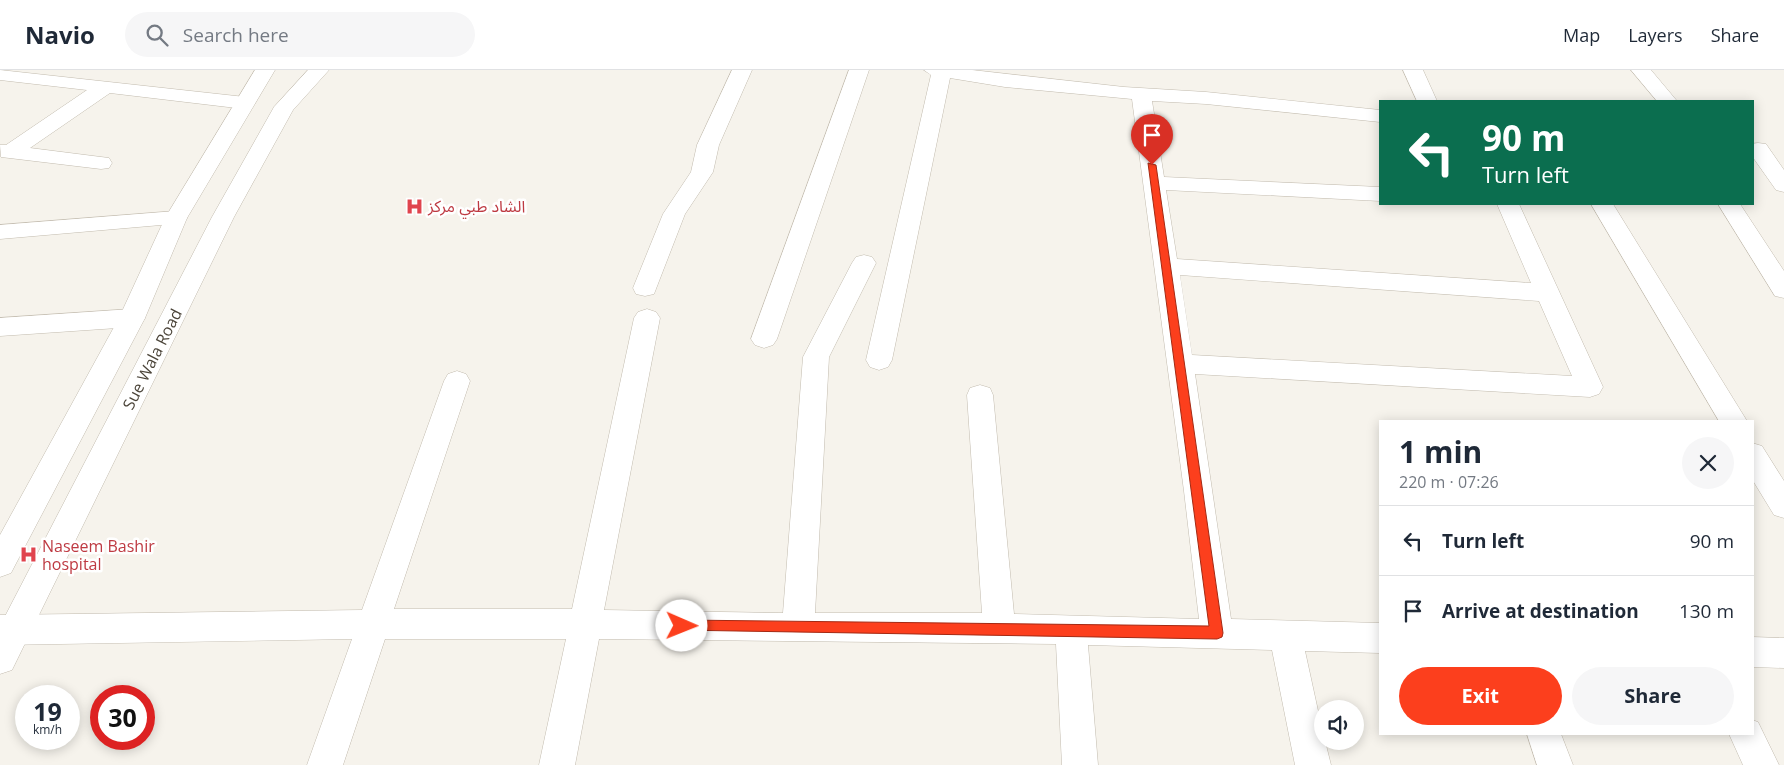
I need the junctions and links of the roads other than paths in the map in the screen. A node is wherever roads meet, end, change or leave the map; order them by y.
1 (265, 70) edge
2 (319, 70) edge
3 (742, 70) edge
4 (859, 70) edge
5 (1413, 70) edge
6 (1641, 70) edge
7 (938, 71) edge
8 (0, 74) edge
9 (1006, 75) edge
10 (105, 87) junction
11 (1130, 88) junction
12 (1427, 100) edge
13 (1666, 100) edge
14 (245, 103) junction
15 (1379, 116) edge
16 (1755, 148) edge
17 (1784, 150) edge
18 (5, 152) edge
19 (101, 163) dead end
20 (1154, 183) junction
21 (1784, 185) edge
22 (1379, 194) edge
23 (1508, 205) edge
24 (1603, 205) edge
25 (1730, 205) edge
26 (176, 218) junction
27 (0, 232) edge
28 (864, 263) dead end
29 (1166, 266) junction
30 (645, 288) dead end
31 (1784, 290) edge
32 (1548, 293) junction
33 (132, 318) junction
34 (646, 318) dead end
35 (0, 327) edge
36 (764, 339) dead end
37 (879, 360) dead end
38 (1180, 364) junction
39 (457, 381) dead end
40 (980, 395) dead end
41 (1732, 420) edge
42 (1754, 457) edge
43 (1784, 506) edge
44 (0, 564) edge
45 (374, 624) junction
46 (585, 624) junction
47 (798, 628) junction
48 (999, 628) junction
49 (7, 629) edge
50 (1071, 630) junction
51 (1217, 633) junction
52 (1286, 635) junction
53 (1379, 638) edge
54 (1754, 652) edge
55 (1784, 653) edge
56 (0, 659) edge
57 (1544, 735) edge
58 (1746, 735) edge
59 (325, 765) edge
60 (557, 765) edge
61 (1080, 765) edge
62 (1313, 765) edge
63 (1555, 765) edge
64 (1761, 765) edge

1 - 14 street
2 - 49 street, Sue Wala Road
3 - 30 street
4 - 36 street
5 - 12 street
6 - 13 street
7 - 9 street
7 - 37 street
8 - 10 street
9 - 11 street
10 - 14 street
10 - 18 street
11 - 15 street
11 - 20 street
14 - 26 street
16 - 17 street
16 - 21 street
18 - 19 street
20 - 22 street
20 - 29 street
23 - 32 street
24 - 41 street
25 - 31 street
26 - 27 street
26 - 33 street
28 - 47 street
29 - 32 street
29 - 38 street
32 - 38 street
33 - 35 street
33 - 44 street
34 - 46 street
38 - 51 street
39 - 45 street
40 - 48 street
42 - 43 street
45 - 46 street
45 - 49 street
45 - 59 street
46 - 47 street
46 - 60 street
47 - 48 street
48 - 50 street
49 - 56 street, Sue Wala Road
50 - 51 street
50 - 61 street
51 - 52 street
52 - 53 street
52 - 62 street
54 - 55 street
57 - 63 street
58 - 64 street

